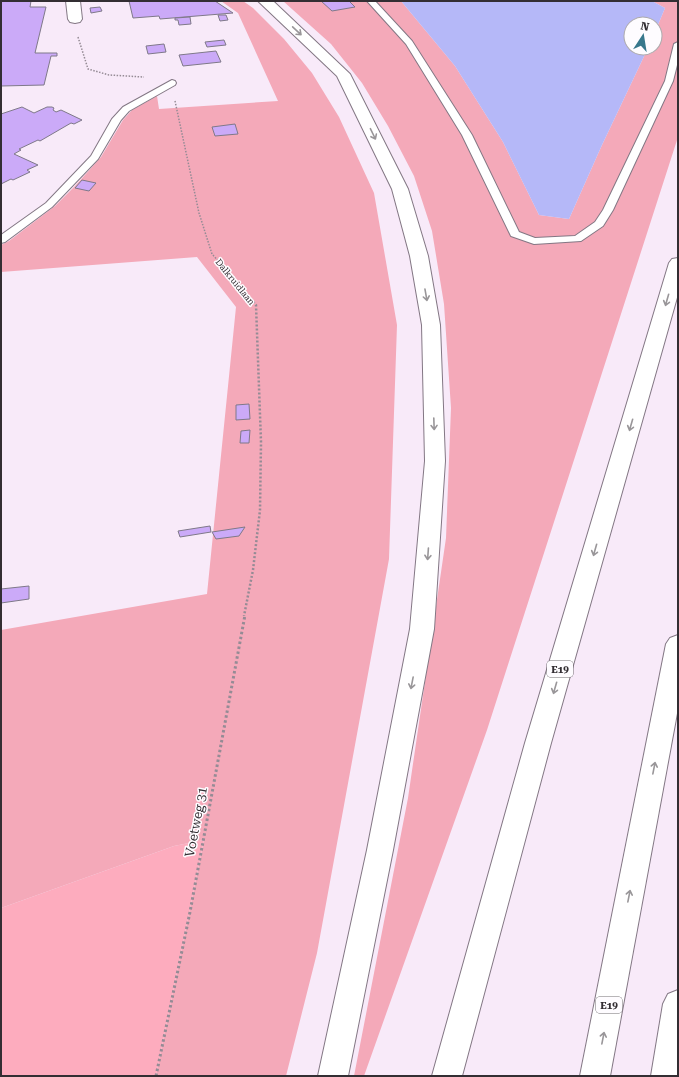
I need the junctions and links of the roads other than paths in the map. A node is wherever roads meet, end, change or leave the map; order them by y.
1 (73, 1) edge
2 (371, 1) edge
3 (266, 2) edge
4 (75, 19) road end
5 (678, 44) edge
6 (673, 82) edge
7 (172, 83) road end
8 (1, 240) edge
9 (678, 263) edge
10 (678, 644) edge
11 (678, 1004) edge
12 (332, 1076) edge
13 (447, 1076) edge
14 (595, 1076) edge
15 (666, 1076) edge

1 - 4 main road
2 - 6 lane
3 -> 12 main road
5 - 6 lane
7 - 8 lane
9 -> 13 main road, E19
14 -> 10 main road, E19
11 - 15 main road

